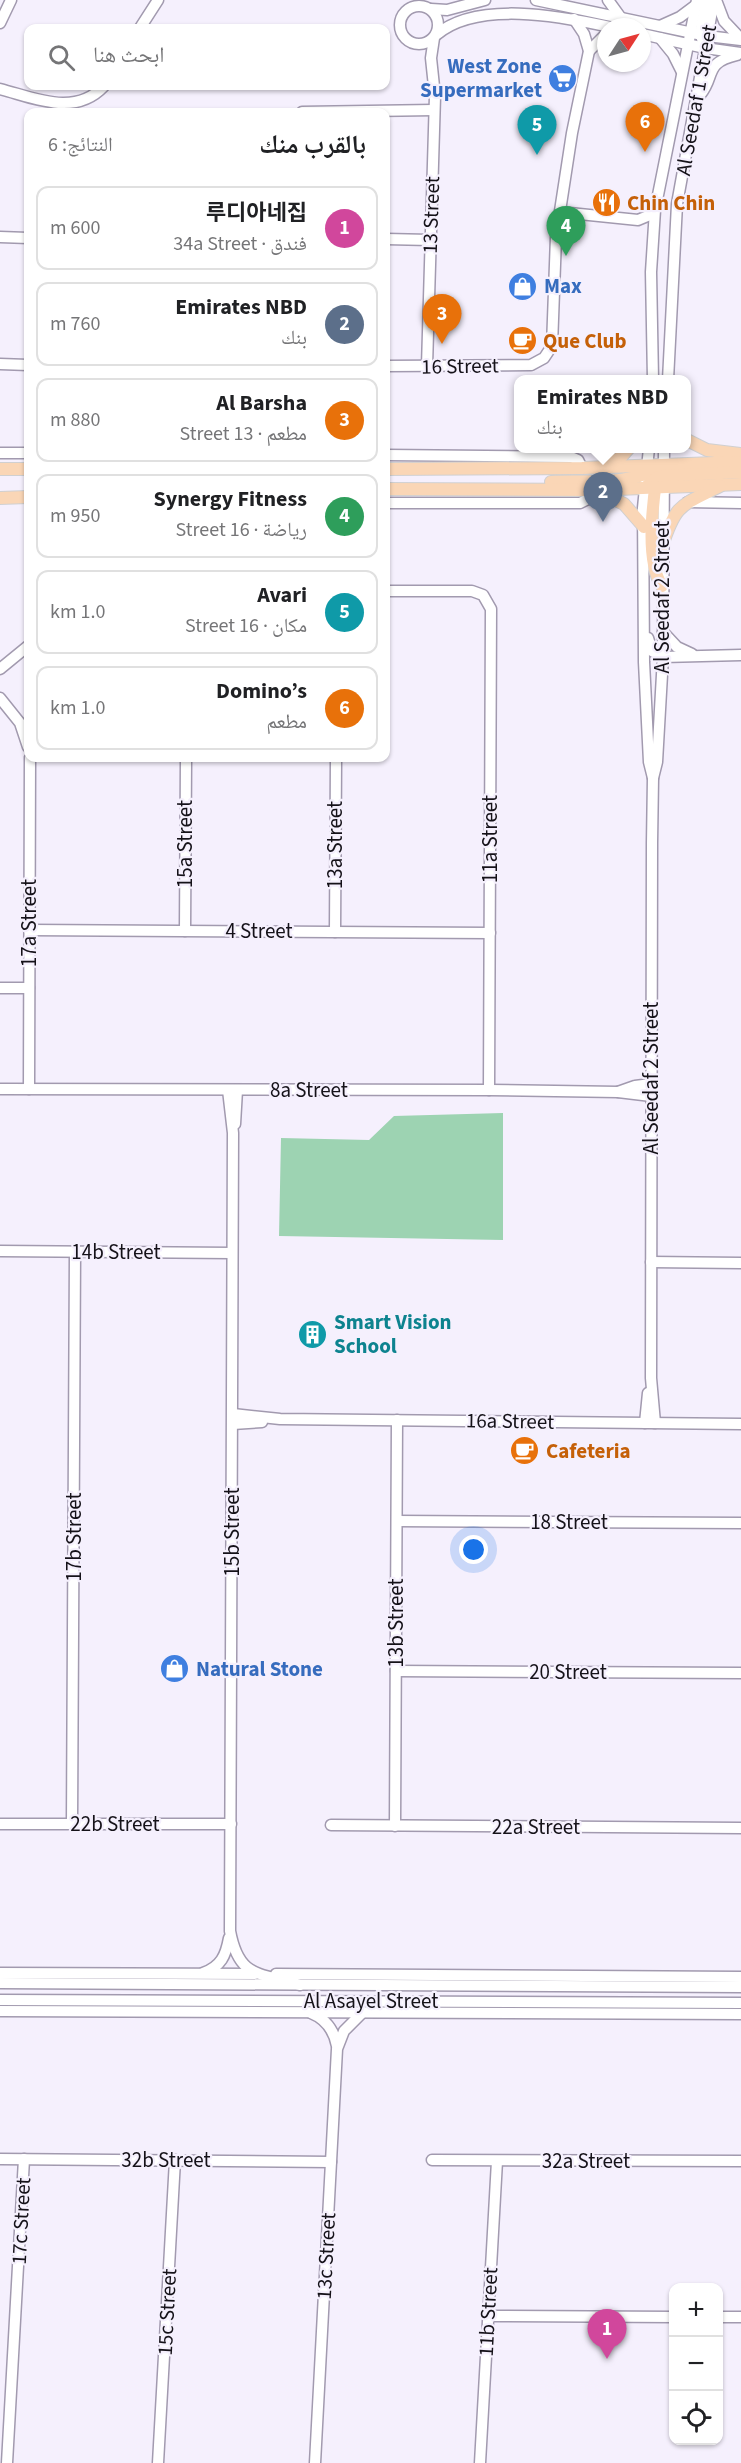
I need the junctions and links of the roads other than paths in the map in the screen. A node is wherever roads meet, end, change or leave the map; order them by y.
1 (11, 0) edge
2 (158, 0) edge
3 (402, 0) edge
4 (485, 0) edge
5 (536, 0) edge
6 (591, 0) edge
7 (608, 0) edge
8 (715, 0) edge
9 (699, 2) edge
10 (423, 5) edge
11 (406, 11) junction
12 (576, 14) junction
13 (622, 18) joint
14 (597, 22) edge
15 (0, 23) edge
16 (143, 24) edge
17 (651, 24) edge
18 (660, 26) junction
19 (700, 34) junction
20 (435, 36) junction
21 (651, 36) edge
22 (659, 38) junction
23 (741, 40) edge
24 (597, 43) edge
25 (418, 44) junction
26 (697, 46) junction
27 (589, 51) junction
28 (741, 53) edge
29 (432, 64) junction
30 (682, 72) junction
31 (0, 89) edge
32 (99, 90) edge
33 (695, 99) junction
34 (434, 110) junction
35 (390, 111) edge
36 (692, 119) junction
37 (655, 210) junction
38 (560, 212) junction
39 (631, 220) junction
40 (652, 236) junction
41 (0, 237) edge
42 (24, 237) edge
43 (390, 239) edge
44 (430, 240) junction
45 (0, 364) edge
46 (24, 364) edge
47 (390, 366) edge
48 (427, 366) junction
49 (652, 375) edge
50 (668, 375) edge
51 (691, 442) edge
52 (0, 453) edge
53 (24, 453) edge
54 (623, 453) edge
55 (651, 453) edge
56 (662, 453) edge
57 (741, 454) edge
58 (390, 455) edge
59 (741, 462) edge
60 (600, 466) junction
61 (582, 468) junction
62 (0, 469) edge
63 (24, 469) edge
64 (390, 469) edge
65 (741, 472) edge
66 (655, 477) junction
67 (725, 484) junction
68 (741, 484) edge
69 (534, 488) junction
70 (390, 489) edge
71 (594, 490) junction
72 (741, 490) edge
73 (24, 497) edge
74 (0, 498) edge
75 (688, 502) junction
76 (390, 503) edge
77 (741, 504) edge
78 (644, 527) junction
79 (662, 546) junction
80 (662, 586) junction
81 (390, 591) edge
82 (644, 622) junction
83 (663, 632) junction
84 (24, 649) edge
85 (696, 655) junction
86 (741, 655) edge
87 (663, 657) junction
88 (0, 669) edge
89 (0, 698) edge
90 (24, 735) edge
91 (30, 762) edge
92 (186, 762) edge
93 (336, 762) edge
94 (653, 778) junction
95 (29, 930) junction
96 (185, 931) junction
97 (334, 932) junction
98 (489, 933) junction
99 (0, 988) edge
100 (29, 988) junction
101 (651, 1084) junction
102 (0, 1089) edge
103 (28, 1089) junction
104 (232, 1090) junction
105 (489, 1090) junction
106 (618, 1092) junction
107 (651, 1096) junction
108 (0, 1251) edge
109 (75, 1251) junction
110 (232, 1253) junction
111 (651, 1262) junction
112 (741, 1263) edge
113 (233, 1419) junction
114 (397, 1420) junction
115 (650, 1423) junction
116 (741, 1424) edge
117 (397, 1521) junction
118 (741, 1522) edge
119 (396, 1671) junction
120 (741, 1673) edge
121 (72, 1823) junction
122 (0, 1824) edge
123 (231, 1824) junction
124 (331, 1825) dead end
125 (395, 1826) junction
126 (741, 1828) edge
127 (230, 1931) junction
128 (0, 1973) edge
129 (198, 1974) junction
130 (265, 1974) junction
131 (741, 1977) edge
132 (51, 1978) junction
133 (0, 1983) edge
134 (300, 1985) junction
135 (741, 1987) edge
136 (0, 2000) edge
137 (669, 2001) junction
138 (741, 2003) edge
139 (92, 2005) junction
140 (0, 2012) edge
141 (306, 2012) junction
142 (363, 2012) junction
143 (648, 2013) junction
144 (741, 2014) edge
145 (337, 2049) junction
146 (0, 2159) edge
147 (24, 2159) junction
148 (175, 2160) junction
149 (432, 2160) dead end
150 (497, 2161) junction
151 (741, 2161) edge
152 (331, 2162) junction
153 (488, 2316) junction
154 (669, 2317) edge
155 (723, 2317) edge
156 (741, 2317) edge
157 (7, 2463) edge
158 (158, 2463) edge
159 (315, 2463) edge
160 (480, 2463) edge

1 - 15 street
2 - 16 street
3 - 11 street
4 - 10 street
5 - 12 street
6 - 12 street
7 - 13 street
8 - 19 street, Al Seedaf 1 Street
8 - 23 street
9 - 18 street
9 - 19 street, Al Seedaf 1 Street
10 - 11 street
10 - 20 street
11 - 25 street
12 - 13 street
12 - 14 street
12 - 20 street
12 - 27 street
17 - 18 street
18 - 19 street
19 - 23 street
19 - 26 street, Al Seedaf 1 Street
19 - 26 street, Al Seedaf 1 Street
20 - 25 street
20 - 29 street, 13 Street
21 - 22 street
22 - 26 street
22 - 30 street
24 - 27 street
25 - 29 street
26 - 28 street
26 - 30 street, Al Seedaf 1 Street
26 - 33 street, Al Seedaf 1 Street
26 - 36 street
27 - 38 street, 16 Street
28 - 33 street
29 - 34 street, 13 Street
30 - 37 street, Al Seedaf 1 Street
31 - 32 street
33 - 36 street, Al Seedaf 1 Street
34 - 35 street
34 - 44 street, 13 Street
36 - 50 street, Al Seedaf 1 Street
37 - 39 street
37 - 40 street, Al Seedaf 1 Street
38 - 39 street
38 - 48 street, 16 Street
39 - 40 street
40 - 49 street, Al Seedaf 1 Street
41 - 42 street
43 - 44 street
44 - 48 street, 13 Street
45 - 46 street
47 - 48 street, 16 Street
51 - 57 main road
52 - 53 street
54 - 60 main road
55 - 66 street
56 - 66 street
58 - 61 street
59 - 66 main road
60 - 61 main road
60 - 66 main road
61 - 64 main road
62 - 63 main road
65 - 66 main road
66 - 67 main road
66 - 69 main road
66 - 71 main road
66 - 78 street, Al Seedaf 2 Street
66 - 79 street, Al Seedaf 2 Street
66 - 80 main road
67 - 68 main road
67 - 72 main road
67 - 75 main road
69 - 70 main road
69 - 71 main road
71 - 76 street
71 - 78 main road
73 - 74 main road
75 - 77 street
75 - 79 main road
78 - 82 street, Al Seedaf 2 Street
79 - 80 street, Al Seedaf 2 Street
80 - 83 street, Al Seedaf 2 Street
81 - 98 street, 11a Street
82 - 87 street
82 - 94 street, Al Seedaf 2 Street
83 - 85 street
83 - 87 street, Al Seedaf 2 Street
84 - 88 street
85 - 86 street
85 - 87 street
87 - 94 street, Al Seedaf 2 Street
89 - 90 street
91 - 95 street, 17a Street
92 - 96 street, 15a Street
93 - 97 street, 13a Street
94 - 101 street, Al Seedaf 2 Street
95 - 96 street, 4 Street
95 - 100 street, 17a Street
96 - 97 street, 4 Street
97 - 98 street, 4 Street
98 - 105 street, 11a Street
99 - 100 street
100 - 103 street, 17a Street
101 - 106 street, 8a Street
101 - 107 street, Al Seedaf 2 Street
102 - 103 street, 8a Street
103 - 104 street, 8a Street
104 - 105 street, 8a Street
104 - 110 street, 15b Street
105 - 106 street, 8a Street
106 - 107 street, 8a Street
107 - 111 street, Al Seedaf 2 Street
108 - 109 street, 14b Street
109 - 110 street, 14b Street
109 - 121 street, 17b Street
110 - 113 street, 15b Street
111 - 112 street
111 - 115 street, Al Seedaf 2 Street
113 - 114 street, 16a Street
113 - 123 street, 15b Street
114 - 115 street, 16a Street
114 - 117 street, 13b Street
115 - 116 street, 16a Street
117 - 118 street, 18 Street
117 - 119 street, 13b Street
119 - 120 street, 20 Street
119 - 125 street, 13b Street
121 - 122 street, 22b Street
121 - 123 street, 22b Street
123 - 127 street, 15b Street
124 - 125 street, 22a Street
125 - 126 street, 22a Street
127 - 129 street, 15b Street
127 - 130 street, 15b Street
128 - 132 street
129 - 130 street
129 - 132 street
130 - 131 street
130 - 134 street, 15b Street
132 - 133 street, Al Asayel Street
132 - 134 street, Al Asayel Street
134 - 135 street, Al Asayel Street
136 - 139 street, Al Asayel Street
137 - 138 street, Al Asayel Street
137 - 139 street, Al Asayel Street
137 - 143 street
139 - 140 street
139 - 141 street
141 - 142 street
141 - 145 street, 13c Street
142 - 143 street
142 - 145 street, 13c Street
143 - 144 street
145 - 152 street, 13c Street
146 - 147 street, 32b Street
147 - 148 street, 32b Street
147 - 157 street, 17c Street
148 - 152 street, 32b Street
148 - 158 street, 15c Street
149 - 150 street, 32a Street
150 - 151 street, 32a Street
150 - 153 street, 11b Street
152 - 159 street, 13c Street
153 - 154 street
153 - 160 street, 11b Street
155 - 156 street

